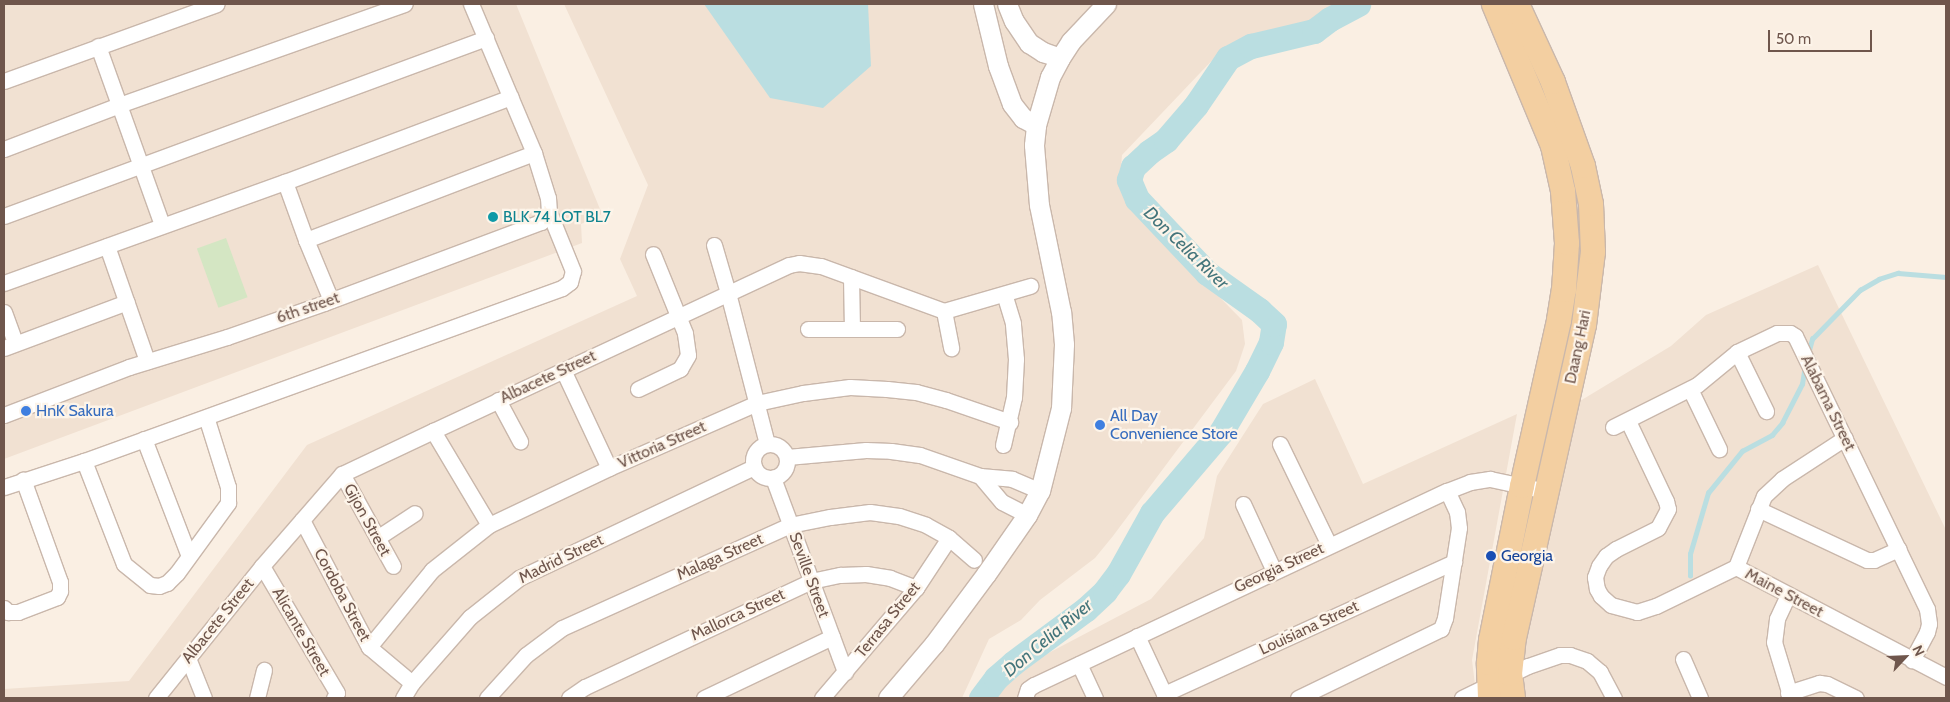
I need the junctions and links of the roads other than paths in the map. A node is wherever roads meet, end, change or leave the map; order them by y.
1 (217, 4) edge
2 (404, 4) edge
3 (471, 4) edge
4 (983, 4) edge
5 (1007, 4) edge
6 (1106, 4) edge
7 (1494, 4) edge
8 (1517, 4) edge
9 (486, 38) junction
10 (98, 46) junction
11 (1060, 58) junction
12 (4, 81) edge
13 (511, 96) junction
14 (119, 105) junction
15 (1036, 125) junction
16 (4, 149) edge
17 (534, 153) junction
18 (141, 165) junction
19 (285, 182) junction
20 (549, 212) junction
21 (4, 216) edge
22 (162, 225) junction
23 (306, 240) junction
24 (714, 245) dead end
25 (107, 246) junction
26 (653, 254) dead end
27 (851, 276) junction
28 (4, 283) edge
29 (1030, 286) dead end
30 (728, 293) junction
31 (1004, 294) junction
32 (332, 300) junction
33 (127, 302) junction
34 (944, 310) junction
35 (4, 312) edge
36 (679, 316) junction
37 (852, 328) junction
38 (897, 329) dead end
39 (808, 330) dead end
40 (9, 345) edge
41 (950, 348) dead end
42 (1737, 352) junction
43 (147, 361) junction
44 (564, 370) junction
45 (638, 389) dead end
46 (1690, 389) junction
47 (498, 400) junction
48 (757, 403) junction
49 (1766, 411) dead end
50 (4, 415) edge
51 (206, 417) junction
52 (1628, 421) junction
53 (1010, 422) junction
54 (1613, 427) dead end
55 (433, 431) junction
56 (1845, 438) junction
57 (144, 440) junction
58 (520, 440) dead end
59 (767, 444) junction
60 (1280, 444) dead end
61 (1003, 445) dead end
62 (1719, 449) dead end
63 (787, 457) junction
64 (84, 461) junction
65 (754, 467) junction
66 (609, 468) junction
67 (342, 474) junction
68 (980, 476) junction
69 (773, 478) junction
70 (23, 480) junction
71 (1522, 486) junction
72 (4, 487) edge
73 (1040, 491) junction
74 (1447, 491) junction
75 (1546, 491) junction
76 (1242, 504) dead end
77 (1758, 509) junction
78 (415, 514) dead end
79 (1027, 515) junction
80 (302, 520) junction
81 (489, 525) junction
82 (790, 526) junction
83 (377, 538) junction
84 (949, 538) junction
85 (1329, 545) junction
86 (1899, 549) junction
87 (189, 556) junction
88 (974, 560) dead end
89 (1454, 562) junction
90 (262, 566) junction
91 (393, 566) dead end
92 (1736, 567) junction
93 (1274, 571) junction
94 (811, 581) junction
95 (916, 588) junction
96 (1788, 595) junction
97 (4, 608) edge
98 (1137, 636) junction
99 (832, 637) junction
100 (369, 647) junction
101 (188, 658) junction
102 (1683, 659) dead end
103 (1912, 660) junction
104 (1080, 664) junction
105 (264, 670) dead end
106 (845, 672) junction
107 (1510, 674) junction
108 (1946, 677) edge
109 (412, 683) junction
110 (1489, 692) edge
111 (1789, 695) edge
112 (1165, 696) edge
113 (156, 698) edge
114 (204, 698) edge
115 (257, 698) edge
116 (334, 698) edge
117 (402, 698) edge
118 (487, 698) edge
119 (569, 698) edge
120 (704, 698) edge
121 (822, 698) edge
122 (888, 698) edge
123 (1025, 698) edge
124 (1096, 698) edge
125 (1298, 698) edge
126 (1462, 698) edge
127 (1513, 698) edge
128 (1614, 698) edge
129 (1700, 698) edge
130 (1856, 698) edge

1 - 10 street
2 - 14 street
3 - 9 street
4 - 15 street
5 - 11 street
6 - 11 street
7 - 71 main road, Daang Hari
8 - 75 main road, Daang Hari
9 - 13 street
9 - 18 street
10 - 12 street
10 - 14 street
11 - 15 street
13 - 17 street
13 - 19 street
14 - 16 street
14 - 18 street
15 - 73 street
17 - 20 street
17 - 23 street
18 - 21 street
18 - 22 street
19 - 22 street
19 - 23 street
20 - 32 street, 6th street
20 - 51 street
22 - 25 street
23 - 32 street
24 - 30 street
25 - 28 street
25 - 33 street
26 - 36 street
27 - 30 street, Albacete Street
27 - 34 street, Albacete Street
27 - 37 street
29 - 31 street
30 - 36 street, Albacete Street
30 - 48 street
31 - 34 street
31 - 53 street
32 - 43 street, 6th street
33 - 40 street
33 - 43 street
34 - 41 street
35 - 40 street
36 - 44 street, Albacete Street
36 - 45 street
37 - 38 street
37 - 39 street
42 - 46 street, Alabama Street
42 - 49 street
42 - 56 street, Alabama Street
43 - 50 street, 6th street
44 - 47 street, Albacete Street
44 - 66 street
46 - 52 street, Alabama Street
46 - 62 street
47 - 55 street, Albacete Street
47 - 58 street
48 - 53 street, Vittoria Street
48 - 59 street
48 - 66 street, Vittoria Street
51 - 57 street
51 - 87 street
52 - 54 street, Alabama Street
52 - 92 street, Maine Street
53 - 61 street
55 - 67 street, Albacete Street
55 - 81 street
56 - 77 street
56 - 86 street, Alabama Street
57 - 64 street
57 - 87 street
59 - 63 street
59 - 65 street
60 - 85 street
63 - 68 street
63 - 69 street
64 - 70 street
64 - 87 street
65 - 69 street
65 - 109 street, Madrid Street
66 - 81 street, Vittoria Street
67 - 80 street, Albacete Street
67 - 83 street, Gijon Street
68 - 73 street
68 - 79 street
69 - 82 street, Seville Street
70 - 72 street
70 - 97 street
71 - 74 street, Georgia Street
71 - 75 street, Georgia Street
71 - 110 main road, Daang Hari
73 - 79 street
74 - 85 street, Georgia Street
74 - 89 street
75 - 107 main road, Daang Hari
76 - 93 street
77 - 86 street
77 - 92 street
78 - 83 street
79 - 122 street
80 - 90 street, Albacete Street
80 - 100 street, Cordoba Street
81 - 100 street, Vittoria Street
82 - 84 street, Malaga Street
82 - 94 street, Seville Street
82 - 118 street, Malaga Street
83 - 91 street, Gijon Street
84 - 88 street, Malaga Street
84 - 95 street, Terrasa Street
85 - 93 street, Georgia Street
86 - 103 street, Alabama Street
89 - 112 street, Louisiana Street
89 - 125 street
90 - 101 street, Albacete Street
90 - 116 street, Alicante Street
92 - 96 street, Maine Street
93 - 98 street, Georgia Street
94 - 95 street, Mallorca Street
94 - 99 street, Seville Street
94 - 119 street, Mallorca Street
95 - 106 street, Terrasa Street
96 - 103 street, Maine Street
96 - 111 street
98 - 104 street, Georgia Street
98 - 112 street
99 - 106 street, Seville Street
99 - 120 street
100 - 109 street, Cordoba Street
101 - 113 street, Albacete Street
101 - 114 street
102 - 129 street
103 - 108 street, Maine Street
104 - 123 street, Georgia Street
104 - 124 street
105 - 115 street
106 - 121 street, Terrasa Street
107 - 110 street
107 - 127 main road, Daang Hari
107 - 128 street
109 - 117 street, Madrid Street
110 - 126 street
111 - 130 street

